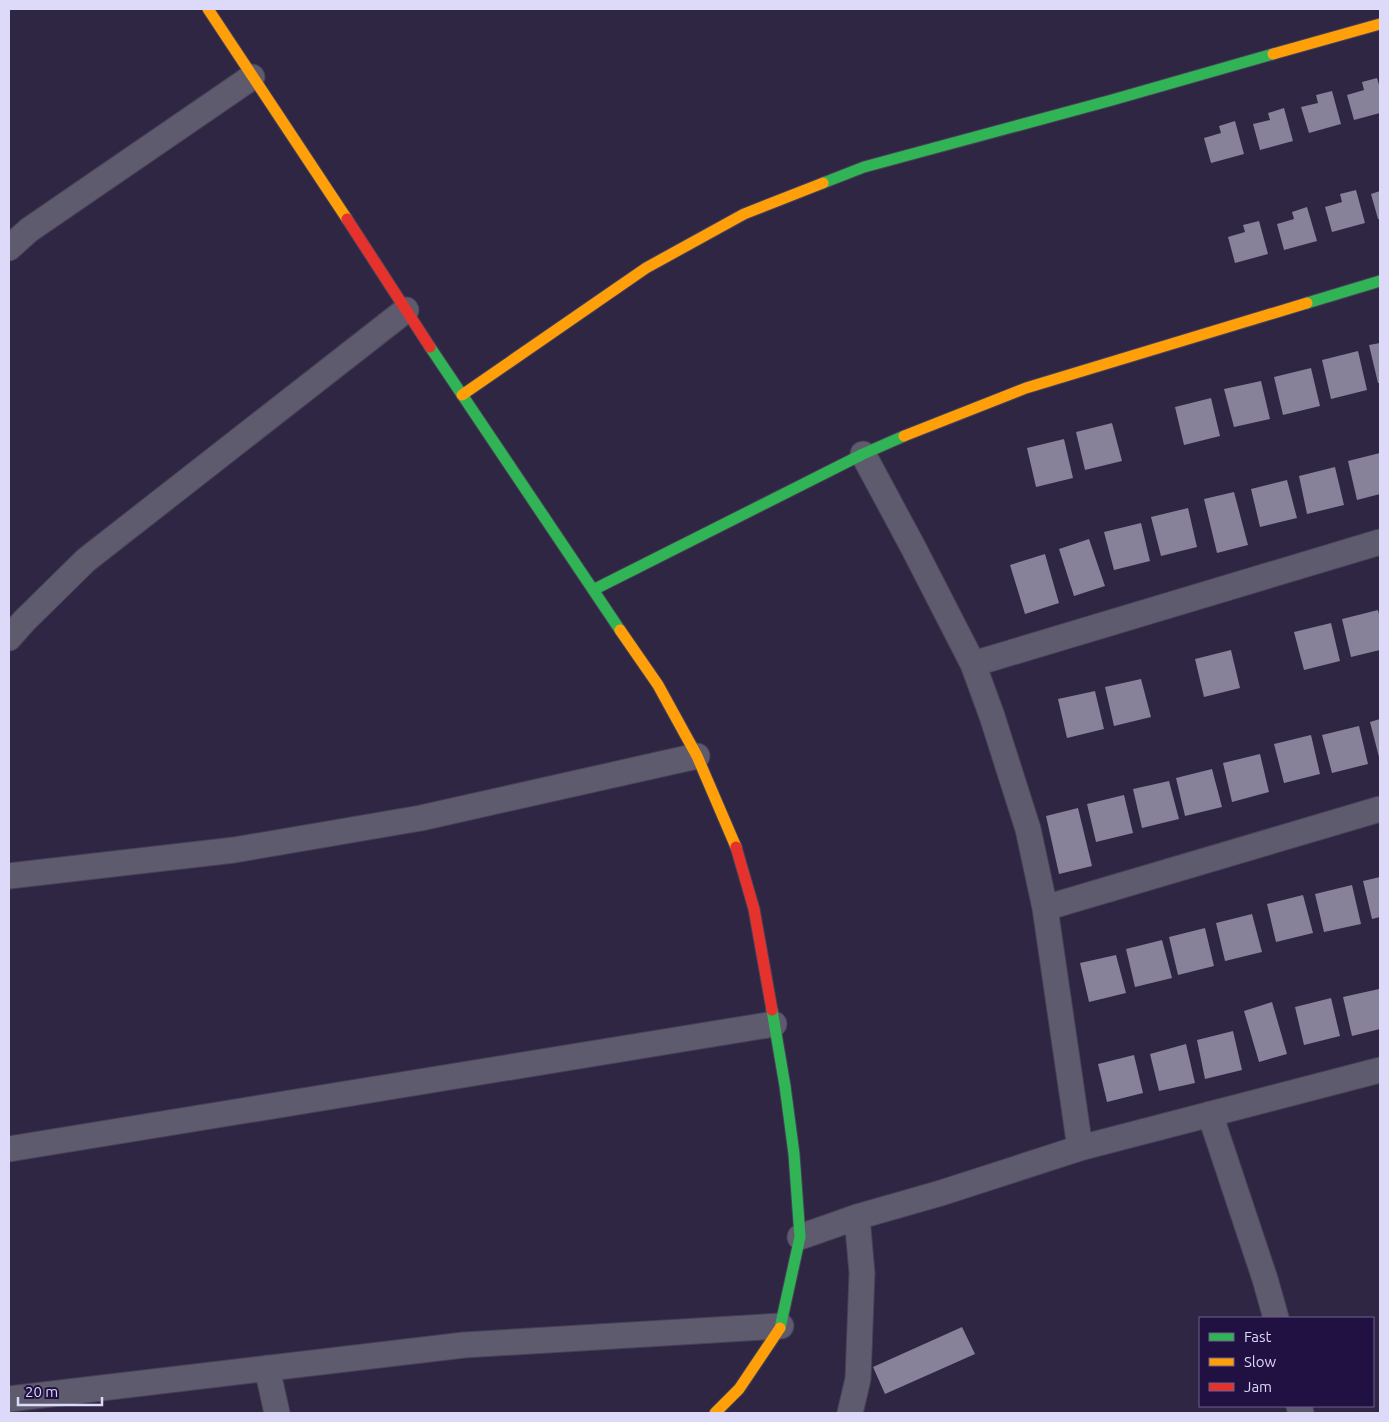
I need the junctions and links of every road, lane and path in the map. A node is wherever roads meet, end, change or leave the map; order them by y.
1 (208, 9) edge
2 (1380, 24) edge
3 (252, 77) junction
4 (9, 248) edge
5 (1380, 281) edge
6 (406, 310) junction
7 (462, 395) junction
8 (863, 454) junction
9 (1380, 542) edge
10 (594, 590) junction
11 (9, 638) edge
12 (972, 664) junction
13 (698, 756) junction
14 (1380, 808) edge
15 (9, 876) edge
16 (1045, 908) junction
17 (774, 1024) junction
18 (1380, 1070) edge
19 (1210, 1114) junction
20 (1080, 1148) junction
21 (9, 1149) edge
22 (857, 1217) junction
23 (800, 1238) junction
24 (1276, 1317) edge
25 (781, 1326) junction
26 (267, 1368) junction
27 (9, 1399) edge
28 (276, 1413) edge
29 (715, 1413) edge
30 (850, 1413) edge

1 - 3 street
2 - 7 street
3 - 4 street
3 - 6 street
5 - 8 street
6 - 7 street
6 - 11 street
7 - 10 street
8 - 10 street
8 - 12 street
9 - 12 street
10 - 13 street
12 - 16 street
13 - 15 street
13 - 17 street
14 - 16 street
16 - 20 street
17 - 21 street
17 - 23 street
18 - 19 street
19 - 20 street
19 - 24 street
20 - 22 street
22 - 23 street
22 - 30 street
23 - 25 street
25 - 26 street
25 - 29 street
26 - 27 street
26 - 28 street

